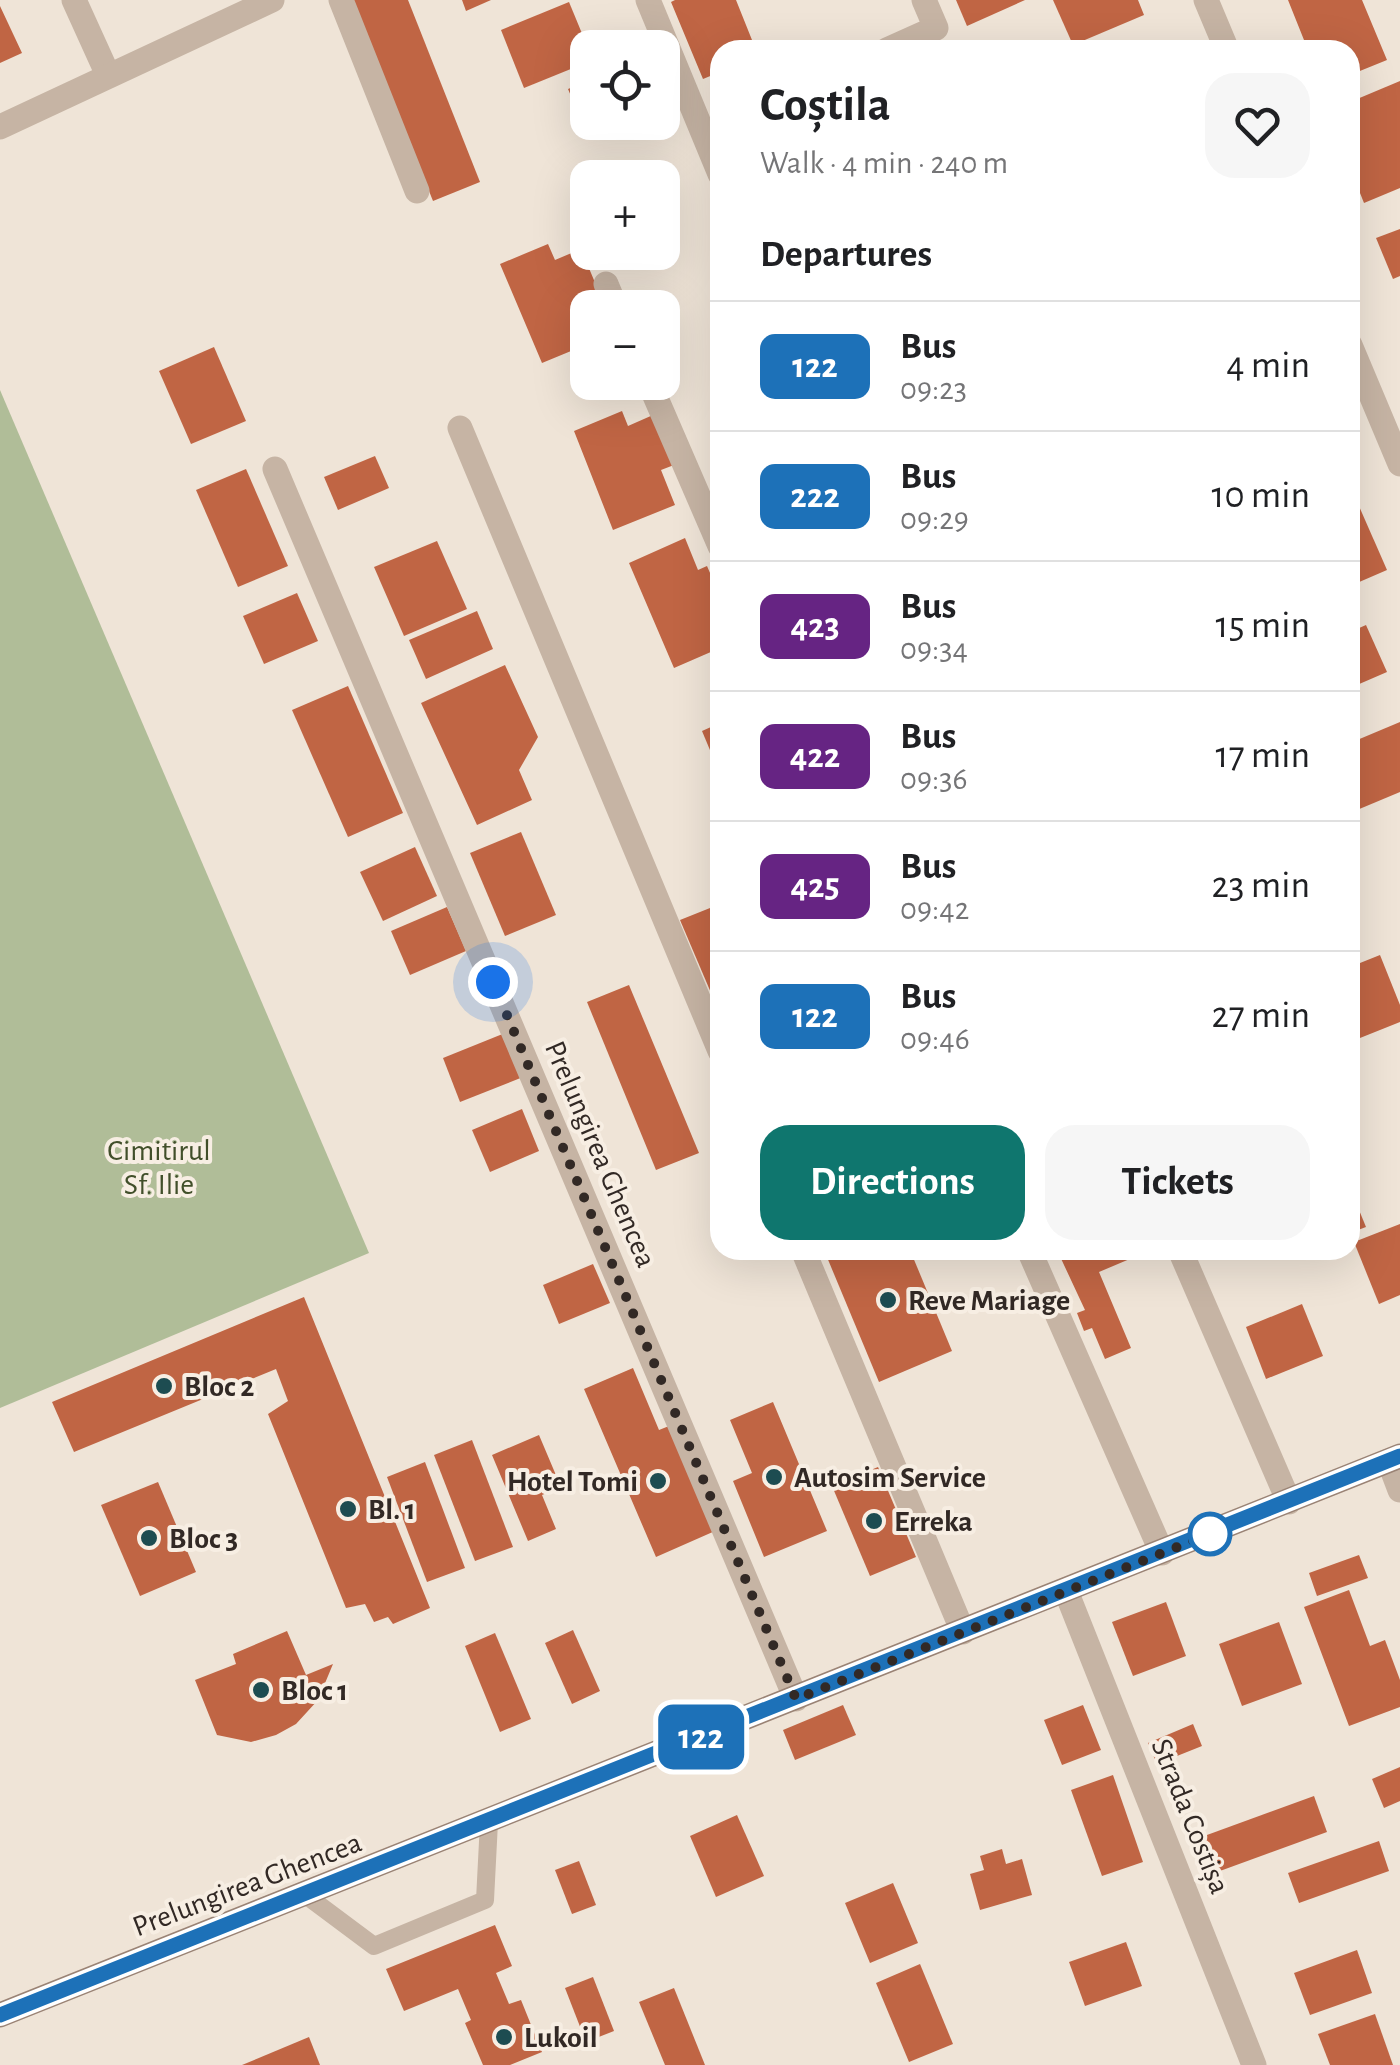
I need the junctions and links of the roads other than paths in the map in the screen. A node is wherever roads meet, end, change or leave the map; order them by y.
1 (74, 0) edge
2 (272, 0) edge
3 (341, 0) edge
4 (648, 0) edge
5 (924, 0) edge
6 (1206, 0) edge
7 (909, 40) edge
8 (1222, 40) edge
9 (108, 75) junction
10 (706, 124) edge
11 (0, 128) edge
12 (417, 190) dead end
13 (1360, 368) edge
14 (657, 400) edge
15 (460, 428) dead end
16 (1400, 464) edge
17 (275, 469) dead end
18 (710, 523) edge
19 (710, 1027) edge
20 (807, 1260) edge
21 (1032, 1260) edge
22 (1184, 1260) edge
23 (1394, 1458) edge
24 (1400, 1490) edge
25 (1289, 1502) junction
26 (1162, 1553) junction
27 (1066, 1590) junction
28 (963, 1632) junction
29 (796, 1699) junction
30 (489, 1822) junction
31 (306, 1896) junction
32 (0, 2015) edge
33 (1254, 2065) edge

1 - 9 street
2 - 9 street
3 - 12 street
4 - 10 street
5 - 7 street
6 - 8 street
9 - 11 street
13 - 16 street
14 - 18 street
15 - 19 street
17 - 29 street, Prelungirea Ghencea
20 - 28 street
21 - 26 street
22 - 25 street
23 - 24 street
23 - 25 main road, Prelungirea Ghencea
25 - 26 main road, Prelungirea Ghencea
26 - 27 main road, Prelungirea Ghencea
27 - 28 main road, Prelungirea Ghencea
27 - 33 street, Strada Costișa
28 - 29 main road, Prelungirea Ghencea
29 - 30 main road, Prelungirea Ghencea
30 - 31 main road, Prelungirea Ghencea
30 - 31 lane
31 - 32 main road, Prelungirea Ghencea

